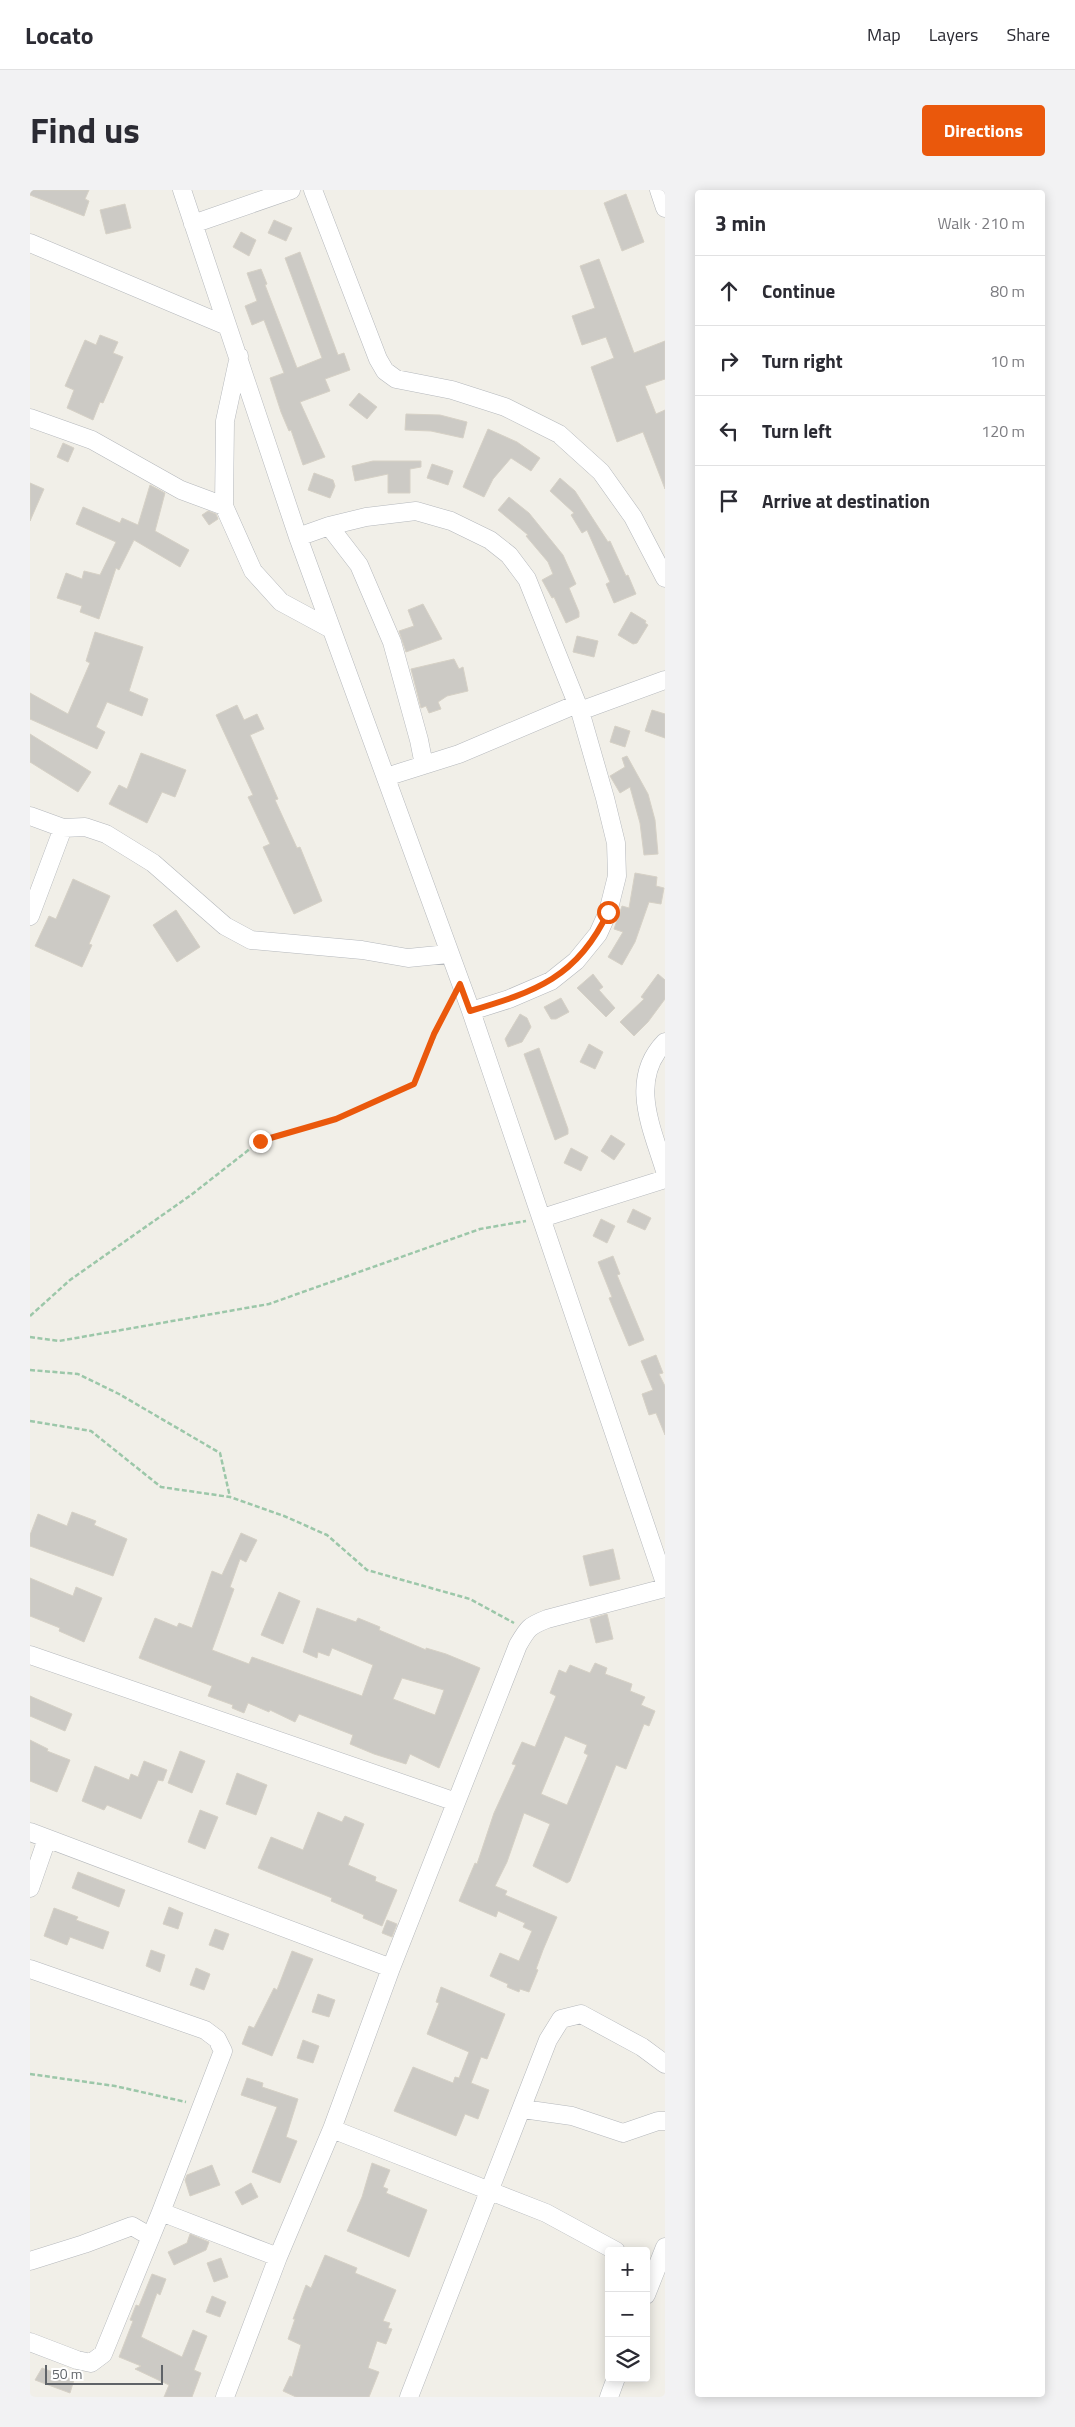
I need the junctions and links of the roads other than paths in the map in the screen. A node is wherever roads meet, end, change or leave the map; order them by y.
1 (182, 190) edge
2 (291, 190) edge
3 (313, 190) edge
4 (659, 190) edge
5 (665, 208) edge
6 (193, 224) junction
7 (30, 243) edge
8 (227, 326) junction
9 (239, 355) junction
10 (30, 418) edge
11 (224, 506) junction
12 (329, 526) junction
13 (298, 537) junction
14 (665, 575) edge
15 (331, 629) junction
16 (665, 680) edge
17 (578, 707) junction
18 (424, 765) junction
19 (386, 776) junction
20 (30, 816) edge
21 (62, 828) junction
22 (30, 916) edge
23 (448, 954) junction
24 (470, 1011) junction
25 (665, 1042) edge
26 (665, 1171) edge
27 (665, 1179) edge
28 (542, 1218) junction
29 (665, 1583) edge
30 (665, 1588) edge
31 (30, 1655) edge
32 (456, 1802) junction
33 (30, 1832) edge
34 (47, 1839) junction
35 (30, 1888) edge
36 (391, 1968) junction
37 (30, 1969) edge
38 (665, 2064) edge
39 (522, 2109) junction
40 (665, 2121) edge
41 (332, 2130) junction
42 (488, 2191) junction
43 (161, 2212) junction
44 (150, 2237) junction
45 (609, 2247) edge
46 (665, 2247) edge
47 (278, 2257) junction
48 (30, 2261) edge
49 (656, 2269) edge
50 (647, 2292) edge
51 (30, 2342) edge
52 (615, 2382) edge
53 (225, 2397) edge
54 (409, 2397) edge
55 (609, 2397) edge

1 - 6 street
2 - 6 street
3 - 14 street
4 - 5 street
6 - 8 street
7 - 8 street
8 - 9 street
9 - 11 street
9 - 13 street
10 - 11 street
11 - 15 street
12 - 13 street
12 - 17 street
12 - 18 street
13 - 15 street
15 - 19 street
16 - 17 street
17 - 18 street
17 - 24 street
18 - 19 street
19 - 23 street
20 - 21 street
21 - 22 street
21 - 23 street
23 - 24 street
24 - 28 street
25 - 26 street
27 - 28 street
28 - 29 street
30 - 32 street
31 - 32 street
32 - 36 street
33 - 34 street
34 - 35 street
34 - 36 street
36 - 41 street
37 - 43 street
38 - 39 street
39 - 40 street
39 - 42 street
41 - 42 street
41 - 47 street
42 - 45 street
42 - 54 street
43 - 44 street
43 - 47 street
44 - 48 street
44 - 51 street
46 - 49 street
47 - 53 street
49 - 50 street
52 - 55 street

